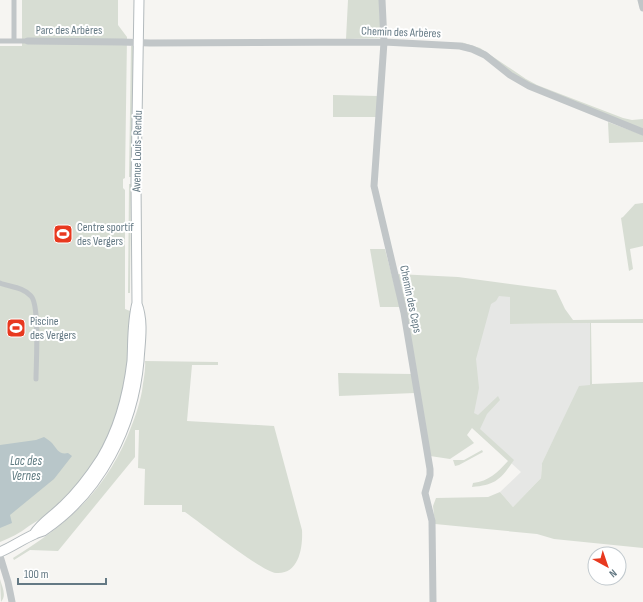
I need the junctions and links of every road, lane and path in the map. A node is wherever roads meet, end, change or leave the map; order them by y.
1 (14, 0) edge
2 (139, 0) edge
3 (382, 0) edge
4 (640, 0) edge
5 (643, 8) edge
6 (0, 41) edge
7 (14, 41) junction
8 (28, 41) joint
9 (384, 42) junction
10 (138, 43) junction
11 (643, 132) edge
12 (0, 283) edge
13 (36, 379) dead end
14 (0, 552) edge
15 (0, 556) edge
16 (12, 602) edge
17 (17, 602) edge
18 (433, 602) edge

1 - 7 street
2 - 10 main road, Avenue Louis-Rendu
3 - 9 street, Chemin des Ceps
4 - 5 street
6 - 7 street, Parc des Arbères
7 - 8 street, Parc des Arbères
8 - 10 street, Parc des Arbères
9 - 10 street, Chemin des Arbères
9 - 11 street, Chemin des Arbères
9 - 18 street, Chemin des Ceps
10 - 14 main road, Avenue Louis-Rendu
12 - 13 street
15 - 16 street
16 - 17 street

